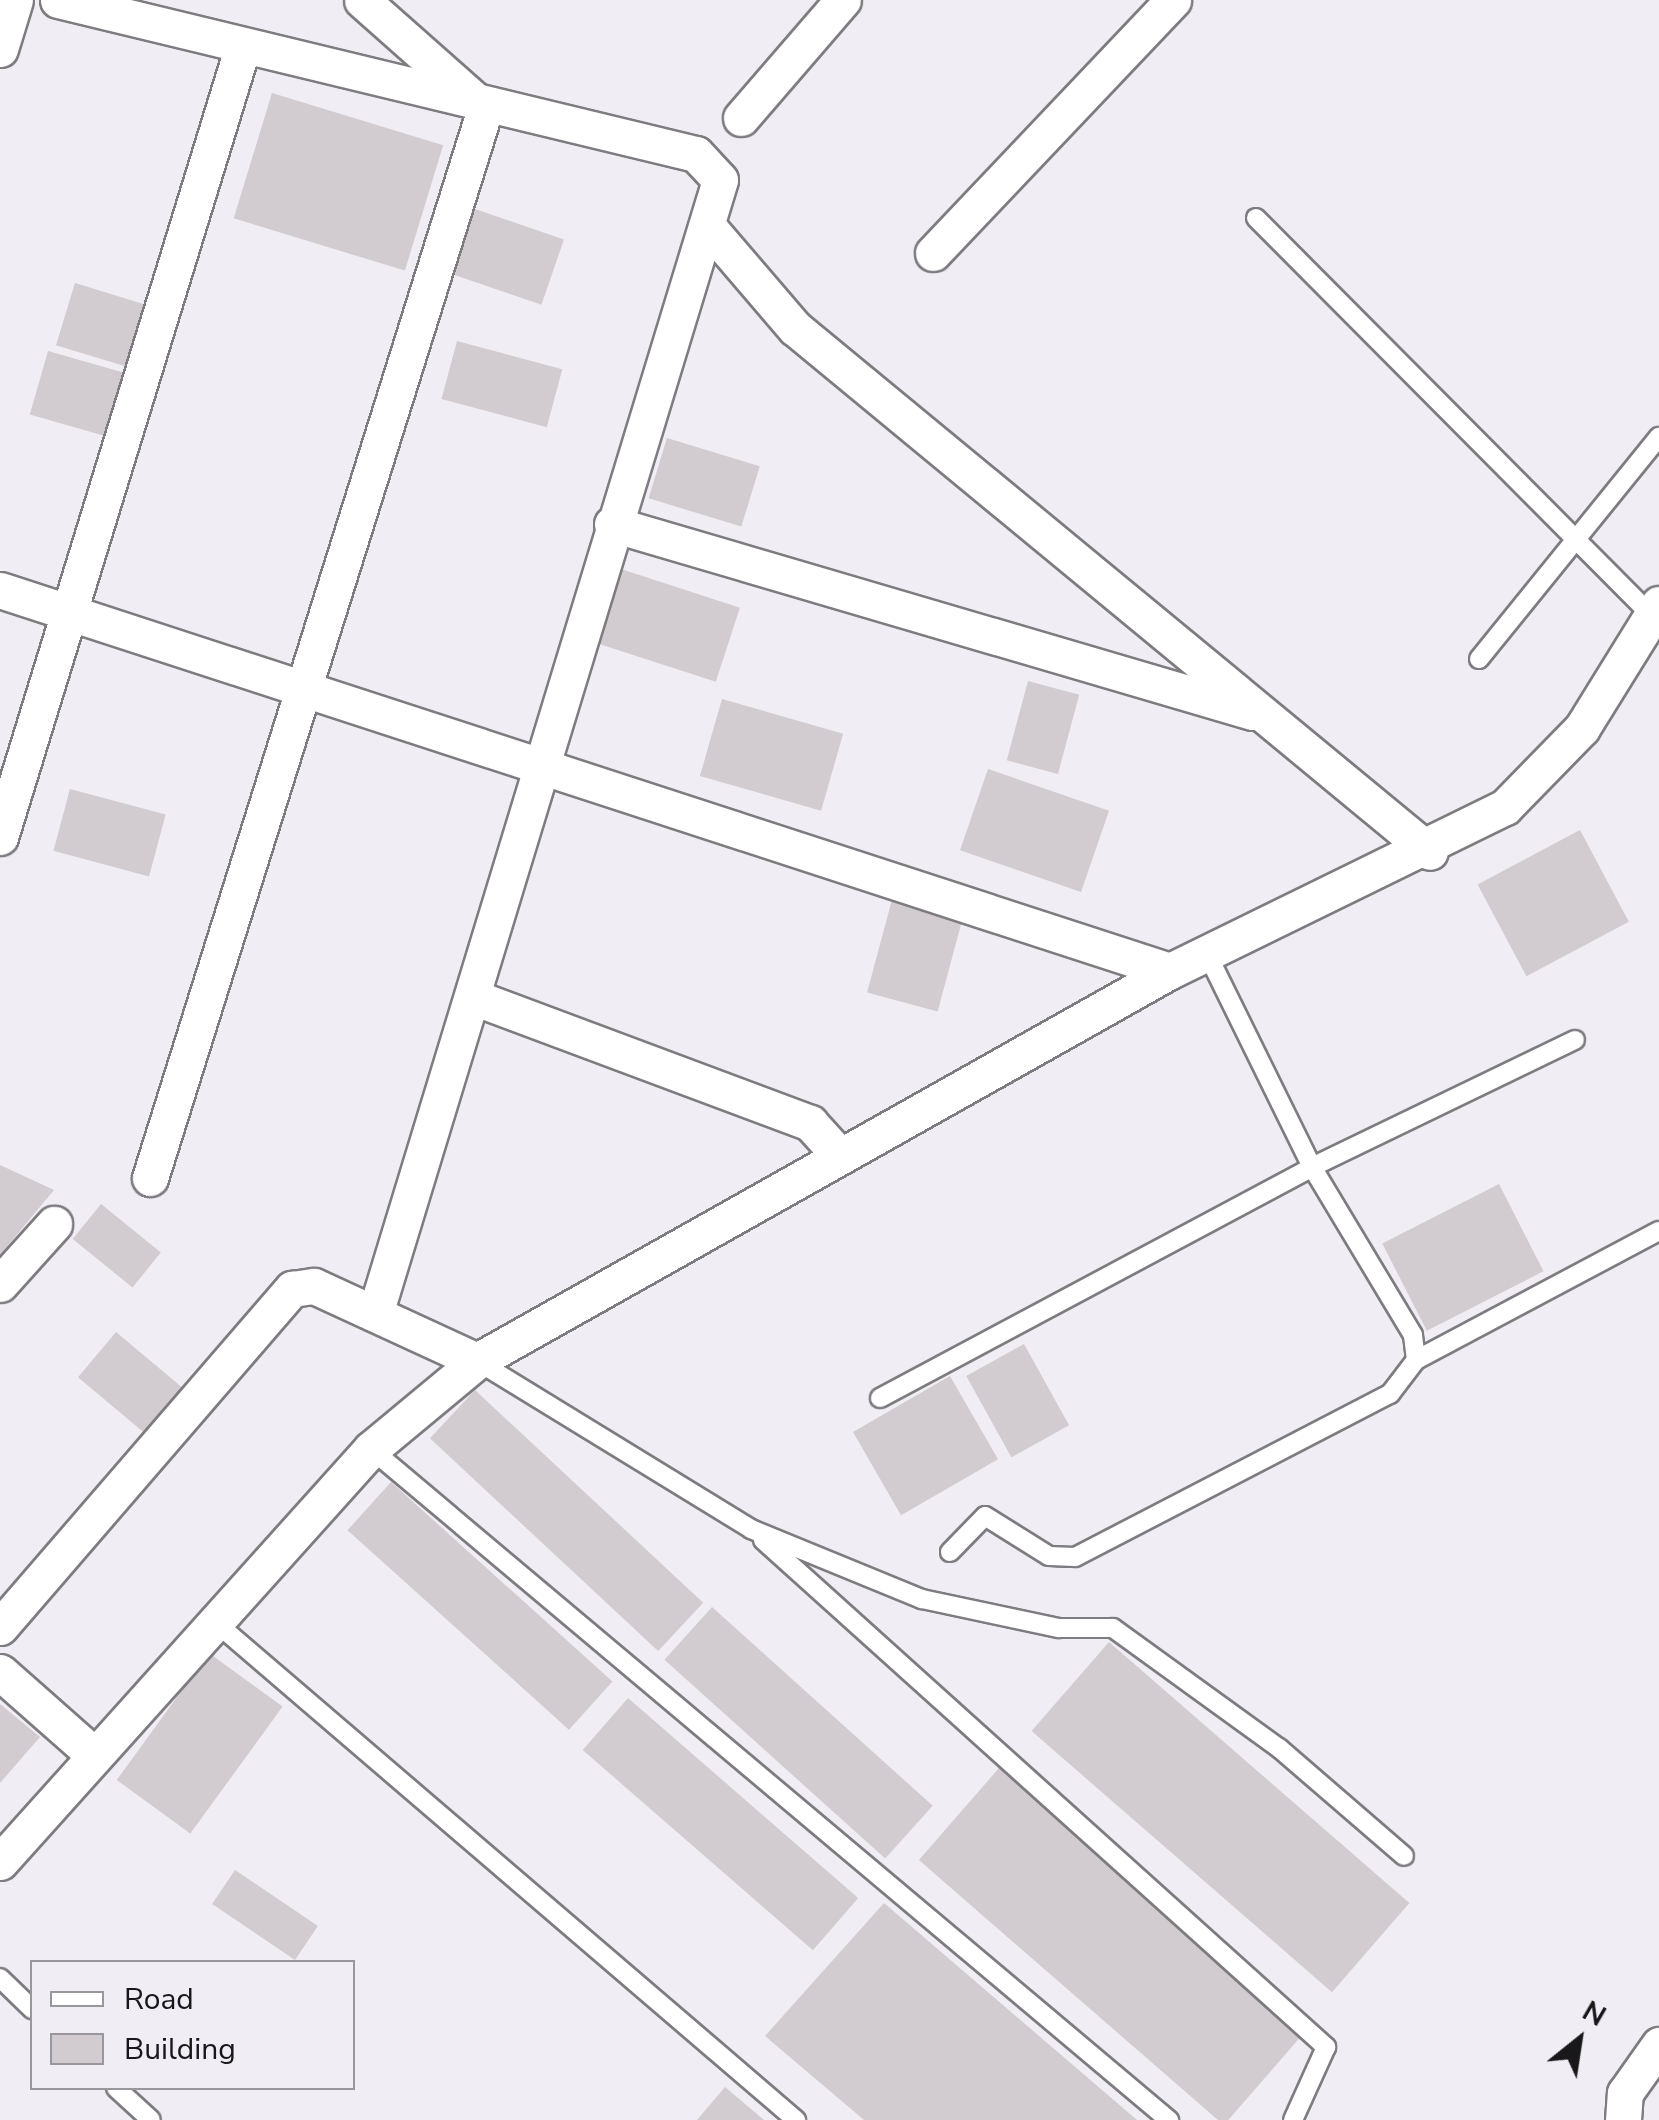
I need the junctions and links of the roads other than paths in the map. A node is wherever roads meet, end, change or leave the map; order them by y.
1 (14, 0) edge
2 (58, 0) edge
3 (362, 0) edge
4 (842, 0) edge
5 (1172, 0) edge
6 (0, 49) edge
7 (242, 49) junction
8 (485, 109) junction
9 (740, 118) dead end
10 (1256, 218) dead end
11 (710, 229) junction
12 (933, 253) dead end
13 (1659, 437) edge
14 (612, 524) junction
15 (1576, 540) junction
16 (0, 590) edge
17 (1656, 610) edge
18 (74, 615) junction
19 (1480, 660) dead end
20 (310, 689) junction
21 (1267, 716) junction
22 (544, 767) junction
23 (0, 837) edge
24 (1430, 852) junction
25 (1207, 954) junction
26 (1170, 971) junction
27 (473, 997) junction
28 (1574, 1040) dead end
29 (840, 1156) junction
30 (1312, 1167) junction
31 (150, 1178) dead end
32 (54, 1224) dead end
33 (1659, 1230) edge
34 (0, 1284) edge
35 (375, 1314) junction
36 (1416, 1360) junction
37 (477, 1361) junction
38 (880, 1398) dead end
39 (371, 1448) junction
40 (751, 1530) junction
41 (950, 1552) dead end
42 (214, 1620) junction
43 (0, 1627) edge
44 (0, 1672) edge
45 (92, 1753) junction
46 (1404, 1856) dead end
47 (0, 1862) edge
48 (0, 1978) edge
49 (30, 2007) edge
50 (1659, 2045) edge
51 (118, 2090) edge
52 (151, 2120) edge
53 (796, 2120) edge
54 (1169, 2120) edge
55 (1293, 2120) edge
56 (1624, 2120) edge

1 - 6 street
2 - 7 street
3 - 8 street
4 - 9 street
5 - 12 street
7 - 8 street
7 - 18 street
8 - 11 street
8 - 20 street
10 - 15 lane
11 - 14 street
11 - 21 street
13 - 15 lane
14 - 21 street
14 - 22 street
15 - 17 lane
15 - 19 lane
16 - 18 street
17 - 24 street
18 - 20 street
18 - 23 street
20 - 22 street
20 - 31 street
21 - 24 street
22 - 26 street
22 - 27 street
24 - 25 street
25 - 26 street
25 - 30 lane
26 - 29 street
27 - 29 street
27 - 35 street
28 - 30 lane
29 - 37 street
30 - 36 lane
30 - 38 lane
32 - 34 street
33 - 36 lane
35 - 37 street
35 - 43 street
36 - 41 lane
37 - 39 street
37 - 40 lane
39 - 42 street
39 - 54 lane
40 - 46 lane
40 - 55 lane
42 - 45 street
42 - 53 lane
44 - 45 street
45 - 47 street
48 - 49 lane
50 - 56 street
51 - 52 lane

